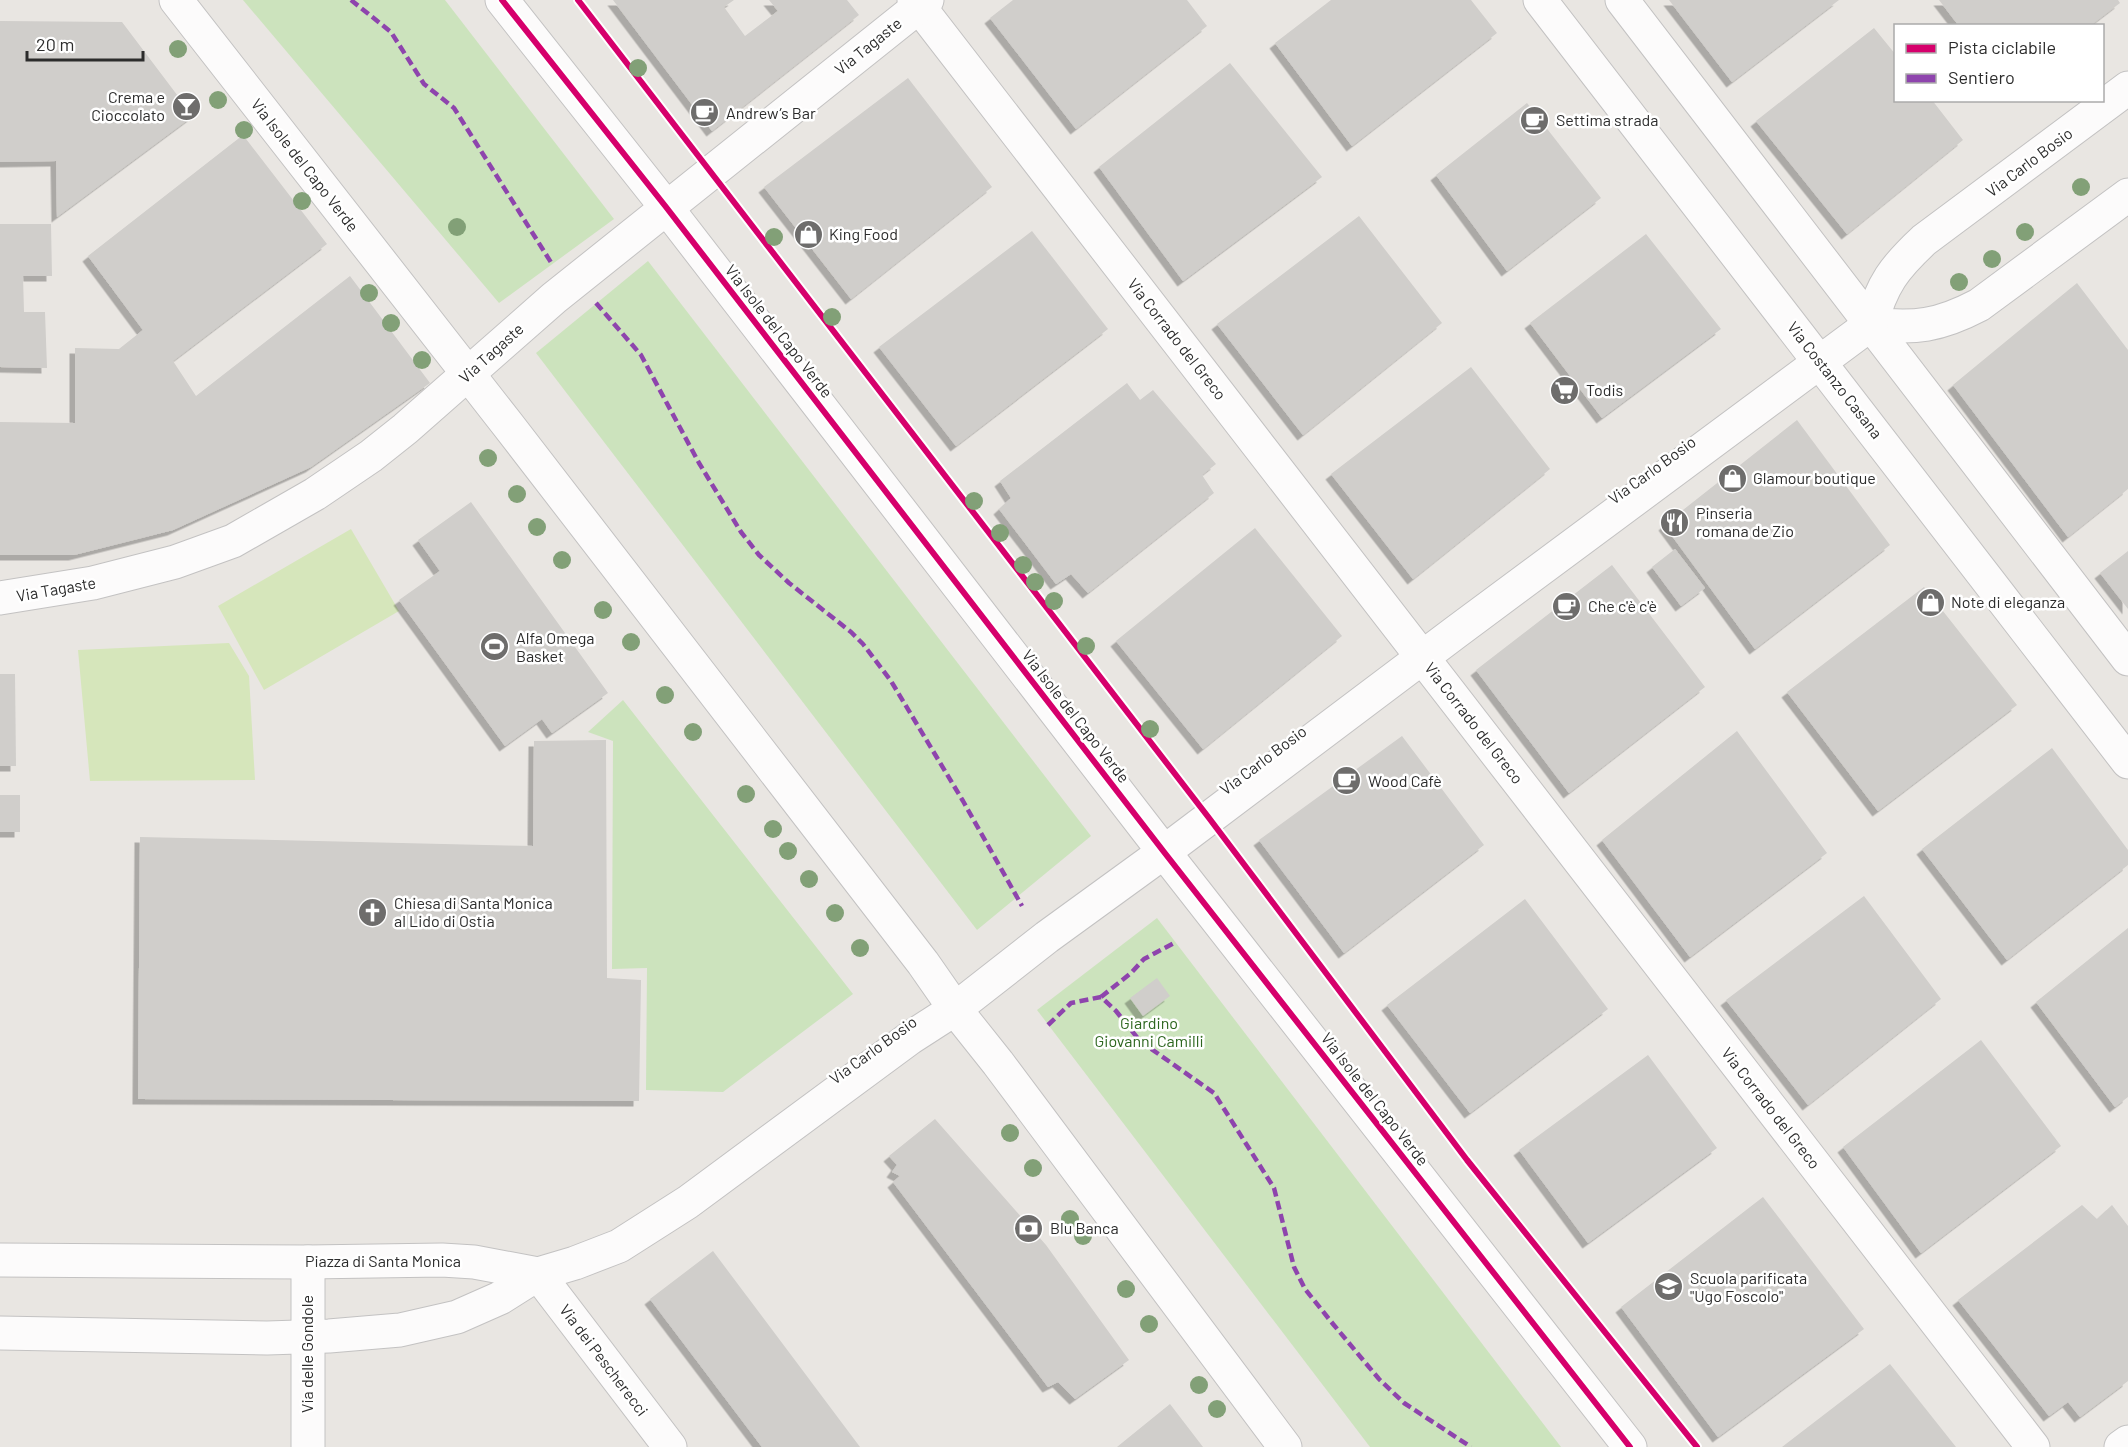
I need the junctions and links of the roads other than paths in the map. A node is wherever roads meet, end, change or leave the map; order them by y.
1 (176, 0) edge
2 (502, 0) edge
3 (1540, 0) edge
4 (1622, 0) edge
5 (920, 2) edge
6 (2128, 88) edge
7 (2128, 195) edge
8 (666, 207) junction
9 (1871, 324) junction
10 (1821, 362) junction
11 (468, 375) junction
12 (0, 598) edge
13 (1422, 657) junction
14 (2128, 659) edge
15 (2128, 762) edge
16 (1164, 852) junction
17 (955, 1009) junction
18 (0, 1260) edge
19 (308, 1262) junction
20 (538, 1274) junction
21 (0, 1333) edge
22 (307, 1337) junction
23 (2128, 1442) edge
24 (308, 1447) edge
25 (670, 1447) edge
26 (1285, 1447) edge
27 (1630, 1447) edge
28 (2033, 1447) edge
29 (2121, 1447) edge

1 - 11 street, Via Isole del Capo Verde
2 - 8 street, Via Isole del Capo Verde
3 - 10 street, Via Costanzo Casana
4 - 9 street
5 - 8 street, Via Tagaste
5 - 13 street, Via Corrado del Greco
6 - 9 street, Via Carlo Bosio
7 - 9 street
8 - 11 street, Via Tagaste
8 - 16 street, Via Isole del Capo Verde
9 - 10 street, Via Carlo Bosio
9 - 14 street
10 - 13 street, Via Carlo Bosio
10 - 15 street, Via Costanzo Casana
11 - 12 street, Via Tagaste
11 - 17 street, Via Isole del Capo Verde
13 - 16 street, Via Carlo Bosio
13 - 28 street, Via Corrado del Greco
16 - 17 street, Via Carlo Bosio
16 - 27 street, Via Isole del Capo Verde
17 - 20 street, Via Carlo Bosio
17 - 26 street, Via Isole del Capo Verde
18 - 19 street, Piazza di Santa Monica
19 - 20 street, Piazza di Santa Monica
19 - 22 street, Via delle Gondole
20 - 22 street
20 - 25 street, Via dei Pescherecci
21 - 22 street
22 - 24 street, Via delle Gondole
23 - 29 street

